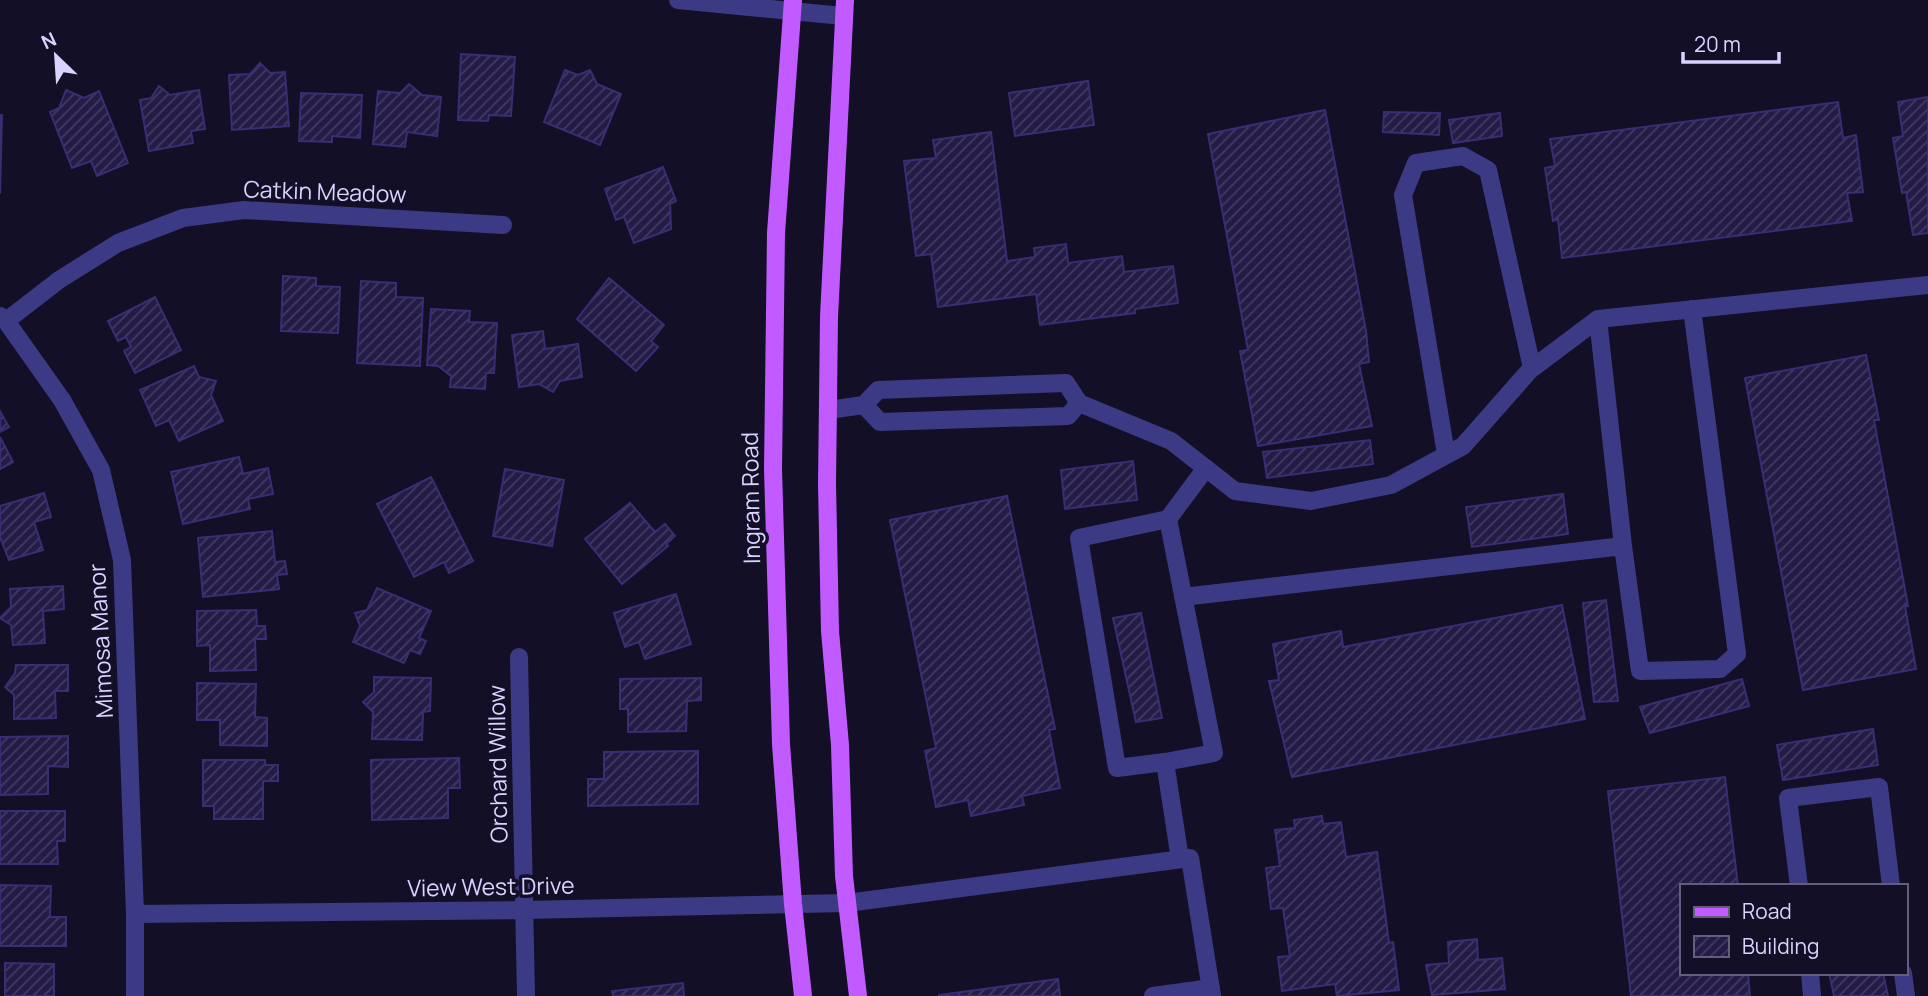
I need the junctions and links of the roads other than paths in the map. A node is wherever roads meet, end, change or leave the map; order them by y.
1 (678, 0) edge
2 (793, 6) edge
3 (844, 8) edge
4 (503, 225) dead end
5 (1928, 285) edge
6 (1692, 309) junction
7 (3, 318) edge
8 (1598, 319) junction
9 (1532, 368) junction
10 (974, 387) junction
11 (1079, 403) junction
12 (863, 405) junction
13 (828, 410) junction
14 (975, 419) junction
15 (1446, 454) junction
16 (1206, 468) junction
17 (1168, 519) junction
18 (1623, 547) junction
19 (1183, 597) junction
20 (519, 657) dead end
21 (1165, 762) junction
22 (1180, 859) junction
23 (1799, 884) edge
24 (1891, 884) edge
25 (847, 903) junction
26 (793, 904) junction
27 (525, 910) junction
28 (135, 914) junction
29 (1810, 975) edge
30 (1903, 975) edge
31 (1211, 992) edge
32 (135, 996) edge
33 (526, 996) edge
34 (803, 996) edge
35 (858, 996) edge
36 (1153, 996) edge
37 (1812, 996) edge
38 (1906, 996) edge

1 - 2 street
2 - 3 street
2 - 26 main road, Ingram Road
3 - 13 main road
4 - 7 street, Catkin Meadow
5 - 6 street
6 - 8 street
6 - 18 street
7 - 28 street, Mimosa Manor
8 - 9 street
8 - 18 street
9 - 15 street
9 - 15 street
10 - 11 street
10 - 12 street
10 - 14 street
11 - 14 street
11 - 16 street
12 - 13 street
12 - 14 street
13 - 25 main road
15 - 16 street
16 - 17 street
17 - 19 street
17 - 21 street
18 - 19 street
19 - 21 street
20 - 27 street, Orchard Willow
21 - 22 street
22 - 25 street, View West Drive
22 - 31 street
23 - 24 street
25 - 26 street, View West Drive
25 - 35 main road
26 - 27 street, View West Drive
26 - 34 main road, Ingram Road
27 - 28 street, View West Drive
27 - 33 street, Orchard Willow
28 - 32 street, Mimosa Manor
29 - 37 street
30 - 38 street
31 - 36 street

